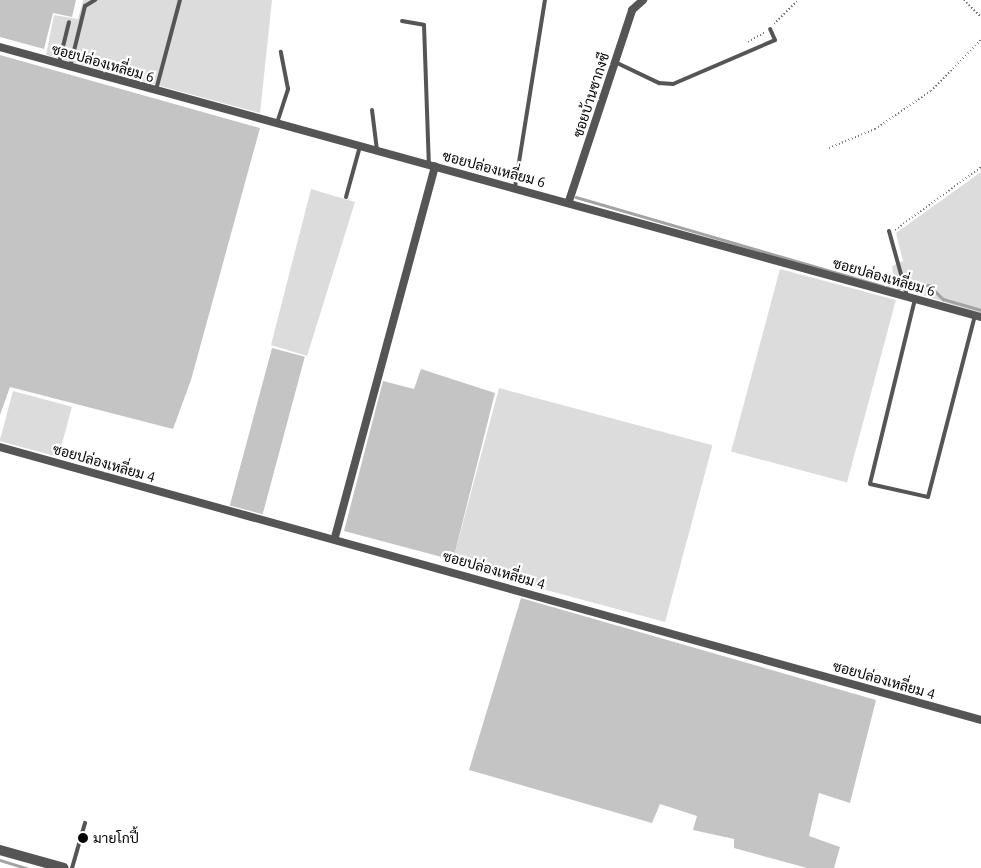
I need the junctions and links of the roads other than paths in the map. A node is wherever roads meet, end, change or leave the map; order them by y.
1 (95, 0) edge
2 (180, 0) edge
3 (546, 0) edge
4 (641, 1) edge
5 (402, 21) dead end
6 (68, 22) dead end
7 (770, 29) road end
8 (0, 47) edge
9 (280, 52) dead end
10 (615, 62) junction
11 (59, 63) junction
12 (70, 67) junction
13 (156, 90) junction
14 (372, 110) dead end
15 (276, 123) junction
16 (360, 146) junction
17 (377, 150) junction
18 (432, 165) junction
19 (515, 187) junction
20 (346, 197) dead end
21 (569, 201) junction
22 (890, 233) road end
23 (906, 296) junction
24 (915, 299) junction
25 (978, 316) edge
26 (0, 447) edge
27 (335, 538) junction
28 (981, 720) edge
29 (85, 823) dead end
30 (0, 850) edge
31 (64, 868) edge
32 (72, 868) edge

1 - 12 lane
2 - 13 lane
3 - 19 lane
4 - 10 street, ซอยบ้านซากงซี
5 - 18 lane
6 - 11 lane
7 - 10 lane
8 - 11 street, ซอยปล่องเหลี่ยม 6
9 - 15 lane
10 - 21 street, ซอยบ้านซากงซี
11 - 12 street, ซอยปล่องเหลี่ยม 6
12 - 13 street, ซอยปล่องเหลี่ยม 6
13 - 15 street, ซอยปล่องเหลี่ยม 6
14 - 17 lane
15 - 16 street, ซอยปล่องเหลี่ยม 6
16 - 17 street, ซอยปล่องเหลี่ยม 6
16 - 20 lane
17 - 18 street, ซอยปล่องเหลี่ยม 6
18 - 19 street, ซอยปล่องเหลี่ยม 6
18 - 27 street
19 - 21 street, ซอยปล่องเหลี่ยม 6
21 - 23 street, ซอยปล่องเหลี่ยม 6
22 - 23 lane
23 - 24 street, ซอยปล่องเหลี่ยม 6
24 - 25 street, ซอยปล่องเหลี่ยม 6
24 - 25 lane
26 - 27 street, ซอยปล่องเหลี่ยม 4
27 - 28 street, ซอยปล่องเหลี่ยม 4
29 - 32 lane
30 - 31 street

